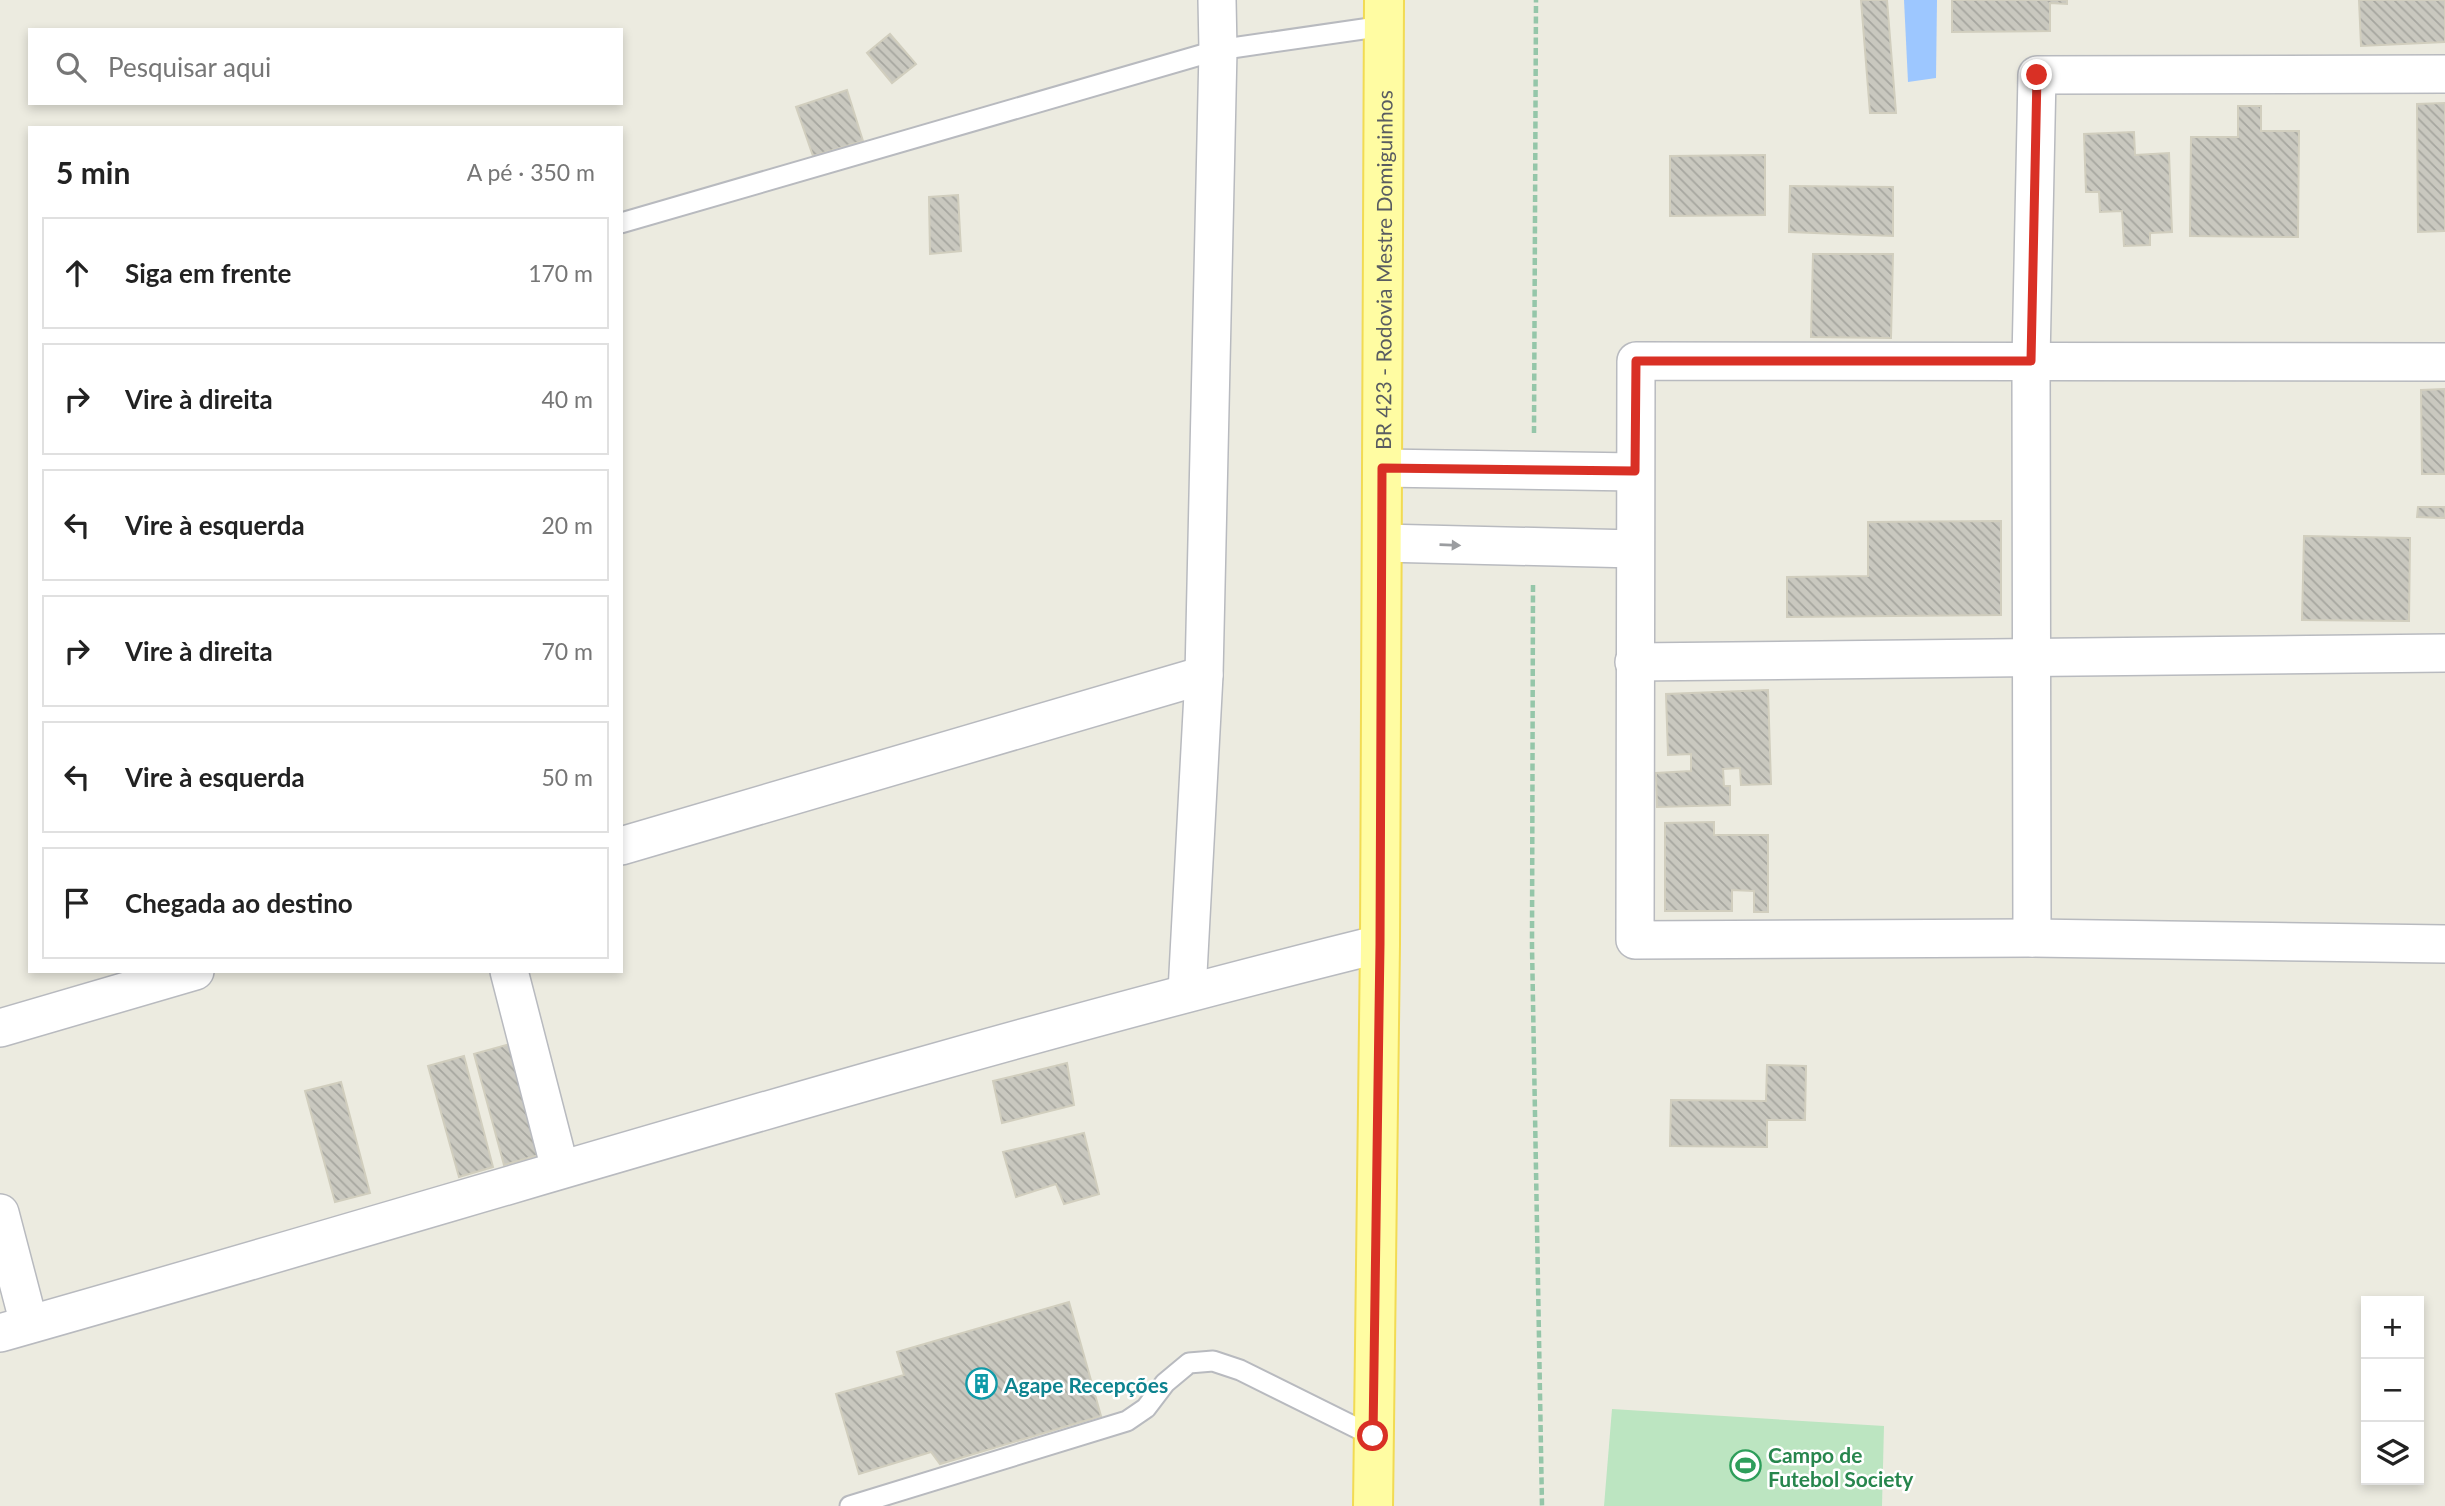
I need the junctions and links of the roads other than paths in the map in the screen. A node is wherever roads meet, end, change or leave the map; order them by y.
1 (1217, 0) edge
2 (1384, 13) edge
3 (1218, 50) junction
4 (2445, 74) edge
5 (623, 222) edge
6 (2031, 361) junction
7 (2445, 362) edge
8 (1382, 468) junction
9 (1635, 471) junction
10 (1382, 543) junction
11 (1635, 549) junction
12 (2445, 653) edge
13 (2030, 656) junction
14 (1634, 662) junction
15 (1204, 674) junction
16 (623, 845) edge
17 (2032, 938) junction
18 (1380, 944) junction
19 (2445, 944) edge
20 (188, 973) edge
21 (510, 973) edge
22 (1187, 992) junction
23 (0, 1028) edge
24 (560, 1169) junction
25 (0, 1213) edge
26 (15, 1329) edge
27 (1373, 1436) junction
28 (850, 1506) edge
29 (1373, 1506) edge

1 - 3 street
2 - 3 lane
2 - 8 main road, BR 423 - Rodovia Mestre Domiguinhos
3 - 5 lane
3 - 15 street
4 - 6 street
6 - 7 street
6 - 9 street
6 - 13 street
8 - 9 street
8 - 10 main road, BR 423 - Rodovia Mestre Domiguinhos
9 - 11 street
10 -> 11 street
10 - 18 main road, BR 423 - Rodovia Mestre Domiguinhos
11 - 14 street
12 - 13 street
13 - 14 street
13 - 17 street
14 - 17 street
15 - 16 street
15 - 22 street
17 - 19 street
18 - 22 street
18 - 27 main road, BR 423 - Rodovia Mestre Domiguinhos
20 - 23 street
21 - 24 street
22 - 24 street
24 - 26 street
25 - 26 street
27 - 28 lane
27 - 29 main road, BR 423 - Rodovia Mestre Domiguinhos

